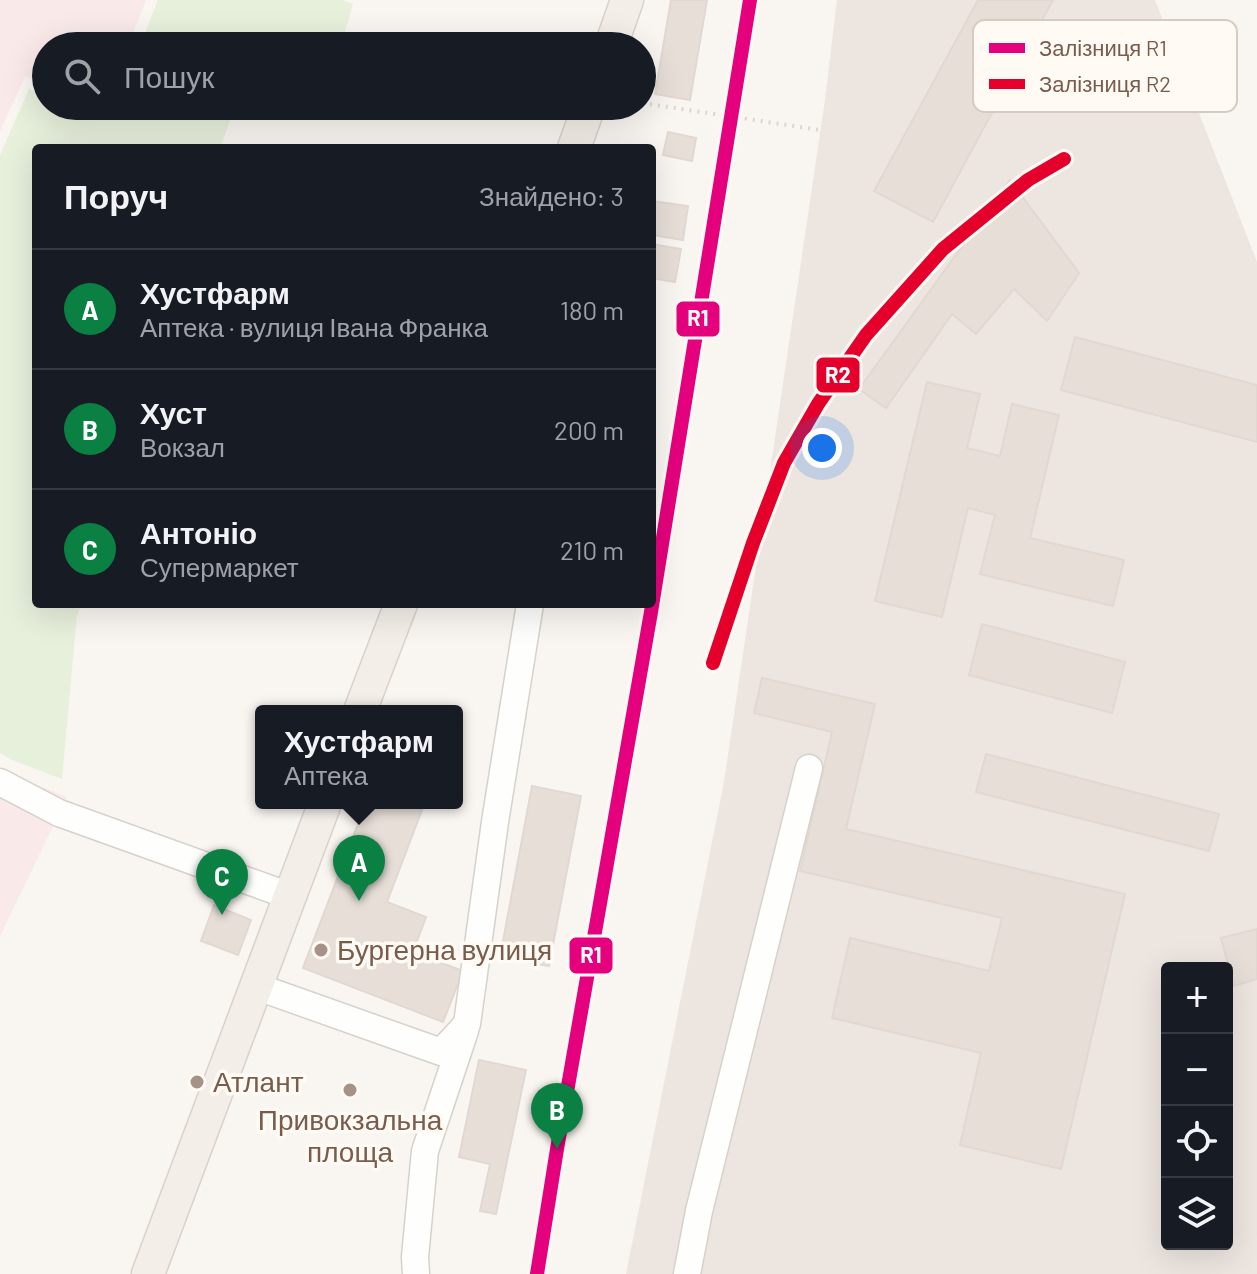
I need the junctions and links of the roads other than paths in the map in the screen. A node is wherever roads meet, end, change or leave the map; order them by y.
1 (627, 0) edge
2 (616, 32) edge
3 (584, 120) edge
4 (575, 144) edge
5 (399, 608) edge
6 (529, 608) edge
7 (362, 705) edge
8 (809, 768) dead end
9 (0, 782) edge
10 (323, 809) edge
11 (290, 896) junction
12 (255, 986) junction
13 (467, 1024) junction
14 (148, 1274) edge
15 (416, 1274) edge
16 (687, 1274) edge

1 - 2 main road
3 - 4 main road
5 - 7 main road
6 - 13 street
8 - 16 street
9 - 11 street
10 - 11 main road
11 - 12 main road
12 - 13 street
12 - 14 main road
13 - 15 street

